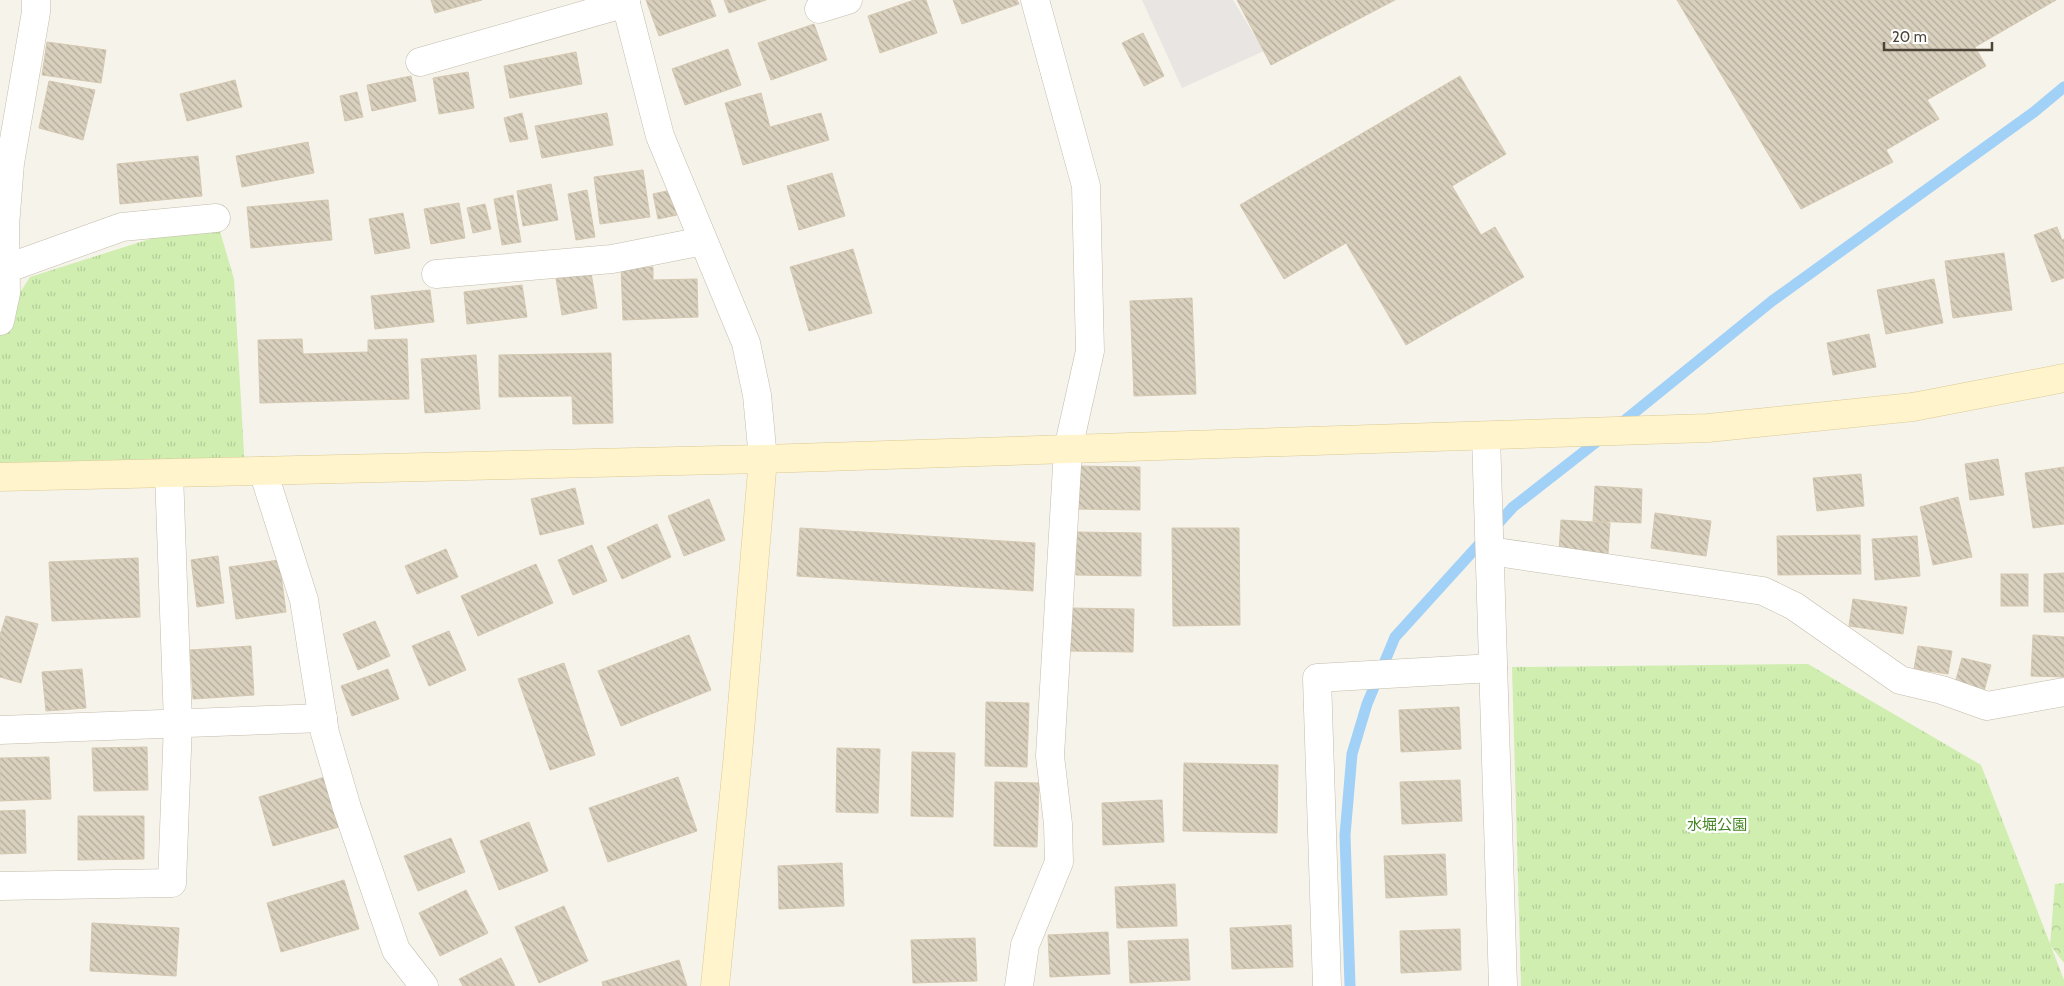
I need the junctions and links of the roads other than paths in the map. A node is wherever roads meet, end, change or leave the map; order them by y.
1 (36, 0) edge
2 (848, 0) edge
3 (1035, 0) edge
4 (626, 2) edge
5 (819, 9) dead end
6 (420, 62) dead end
7 (216, 218) dead end
8 (704, 241) junction
9 (5, 269) junction
10 (436, 274) dead end
11 (0, 321) edge
12 (2064, 378) edge
13 (1486, 436) junction
14 (1068, 449) junction
15 (763, 459) junction
16 (263, 471) junction
17 (169, 474) junction
18 (0, 478) edge
19 (1490, 551) junction
20 (1493, 668) junction
21 (2064, 692) edge
22 (323, 718) junction
23 (178, 724) junction
24 (0, 730) edge
25 (0, 886) edge
26 (424, 986) edge
27 (715, 986) edge
28 (1020, 986) edge
29 (1327, 986) edge
30 (1503, 986) edge

1 - 9 street
2 - 5 street
3 - 14 street
4 - 6 street
4 - 8 street
7 - 9 street
8 - 10 street
8 - 15 street
9 - 11 street
12 - 13 street
13 - 14 street
13 - 19 street
14 - 15 street
14 - 28 street
15 - 16 street
15 - 27 street
16 - 17 street
16 - 22 street
17 - 18 street
17 - 23 street
19 - 20 street
19 - 21 street
20 - 29 street
20 - 30 street
22 - 23 street
22 - 26 street
23 - 24 street
23 - 25 street

